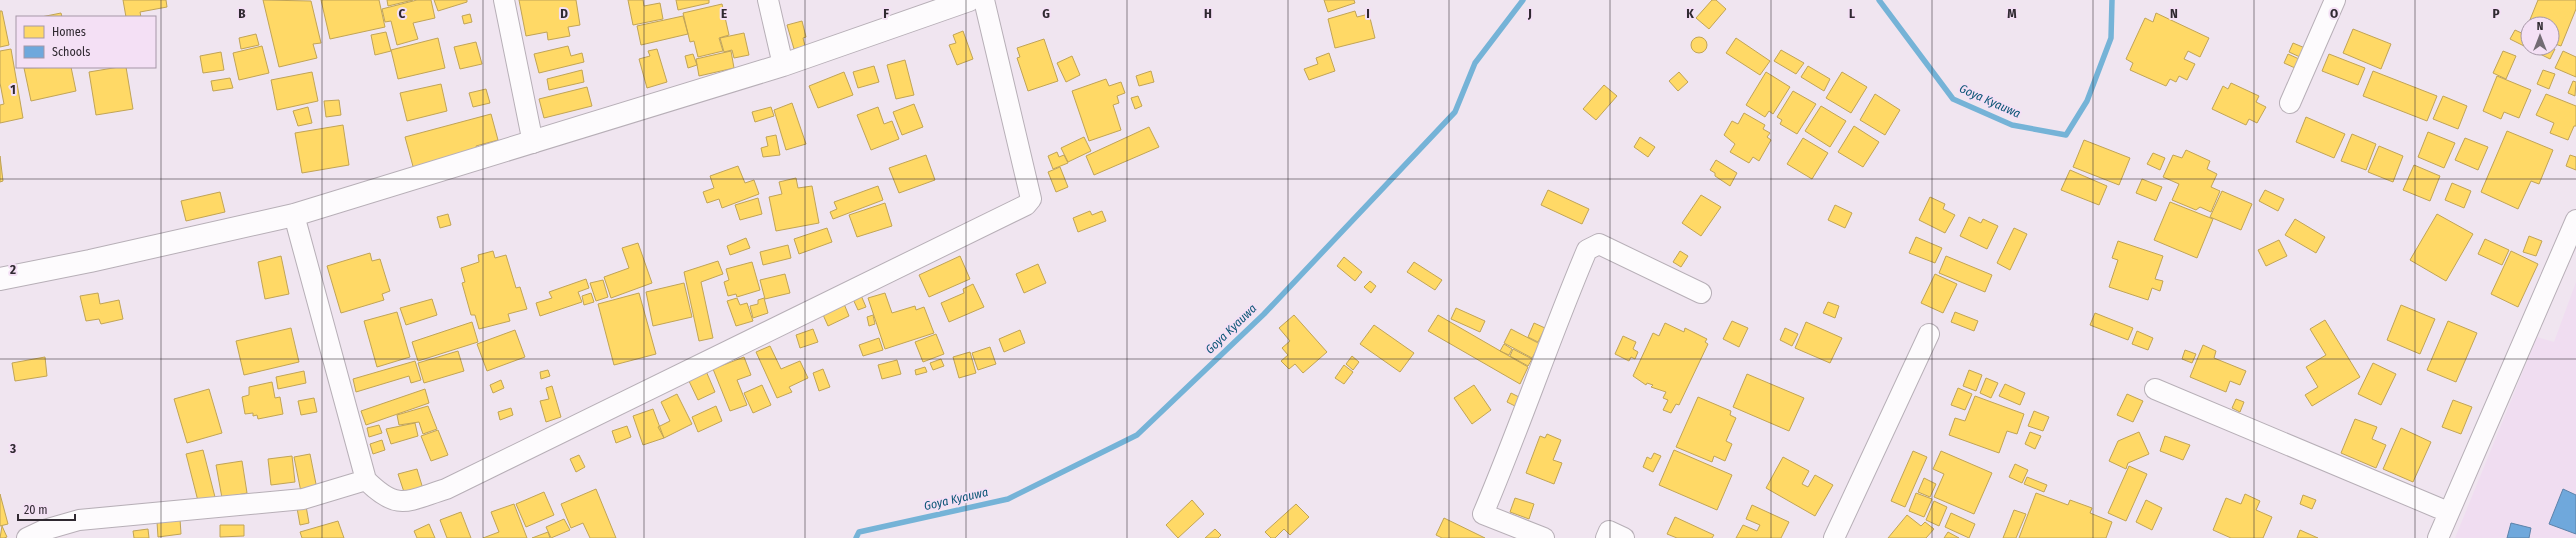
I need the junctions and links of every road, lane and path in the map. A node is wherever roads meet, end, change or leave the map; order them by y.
1 (504, 0) edge
2 (768, 0) edge
3 (969, 0) edge
4 (984, 0) edge
5 (2335, 0) edge
6 (783, 66) junction
7 (2290, 103) dead end
8 (534, 143) junction
9 (294, 215) junction
10 (2576, 220) edge
11 (0, 279) edge
12 (1701, 293) dead end
13 (1929, 334) dead end
14 (2155, 389) dead end
15 (366, 480) junction
16 (2448, 512) junction
17 (27, 538) edge
18 (1544, 538) edge
19 (1606, 538) edge
20 (1624, 538) edge
21 (1834, 538) edge
22 (2438, 538) edge

1 - 8 street
2 - 6 street
3 - 6 street
4 - 15 street
5 - 7 street
6 - 8 street
8 - 9 street
9 - 11 street
9 - 15 street
10 - 16 street
12 - 18 street
13 - 21 street
14 - 16 street
15 - 17 street
16 - 22 street
19 - 20 street

